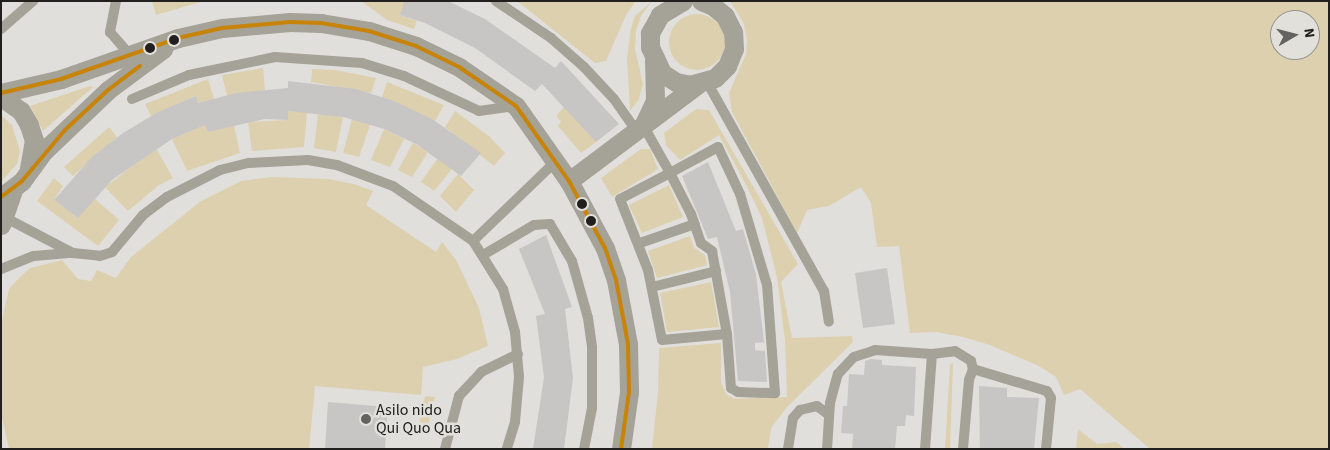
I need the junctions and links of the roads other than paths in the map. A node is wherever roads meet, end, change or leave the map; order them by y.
1 (33, 1) edge
2 (116, 1) edge
3 (496, 1) edge
4 (701, 1) edge
5 (676, 3) edge
6 (718, 6) edge
7 (1, 29) edge
8 (178, 38) junction
9 (130, 55) junction
10 (654, 60) junction
11 (703, 83) junction
12 (1, 93) edge
13 (1, 97) edge
14 (132, 99) dead end
15 (516, 106) junction
16 (639, 128) junction
17 (555, 162) junction
18 (29, 170) junction
19 (670, 172) junction
20 (569, 180) junction
21 (7, 194) edge
22 (3, 221) edge
23 (695, 224) junction
24 (473, 240) junction
25 (640, 243) junction
26 (73, 253) junction
27 (483, 255) junction
28 (1, 269) edge
29 (716, 271) junction
30 (652, 287) junction
31 (829, 322) dead end
32 (727, 334) junction
33 (518, 354) junction
34 (932, 354) junction
35 (973, 369) junction
36 (829, 415) junction
37 (445, 449) edge
38 (507, 449) edge
39 (584, 449) edge
40 (621, 449) edge
41 (788, 449) edge
42 (827, 449) edge
43 (925, 449) edge
44 (963, 449) edge
45 (1046, 449) edge

1 - 7 lane
2 - 9 lane
3 - 16 lane
4 - 6 street
5 - 10 street
6 - 11 street
8 - 9 street
8 - 15 street
8 - 18 street
9 - 12 street
10 - 11 street
10 - 16 street
11 - 16 street
11 - 31 lane
13 - 18 street
14 - 15 lane
15 - 17 street
16 - 19 lane
16 - 20 street
17 - 20 street
17 - 24 lane
18 - 21 street
19 - 23 lane
19 - 25 lane
19 - 32 lane
20 - 40 street
21 - 22 street
22 - 26 lane
23 - 25 lane
23 - 29 lane
24 - 26 lane
24 - 27 lane
25 - 30 lane
26 - 28 lane
27 - 33 lane
27 - 39 lane
29 - 30 lane
29 - 32 lane
30 - 32 lane
33 - 37 lane
33 - 38 lane
34 - 35 lane
34 - 36 lane
34 - 43 lane
35 - 44 lane
35 - 45 lane
36 - 41 lane
36 - 42 lane

